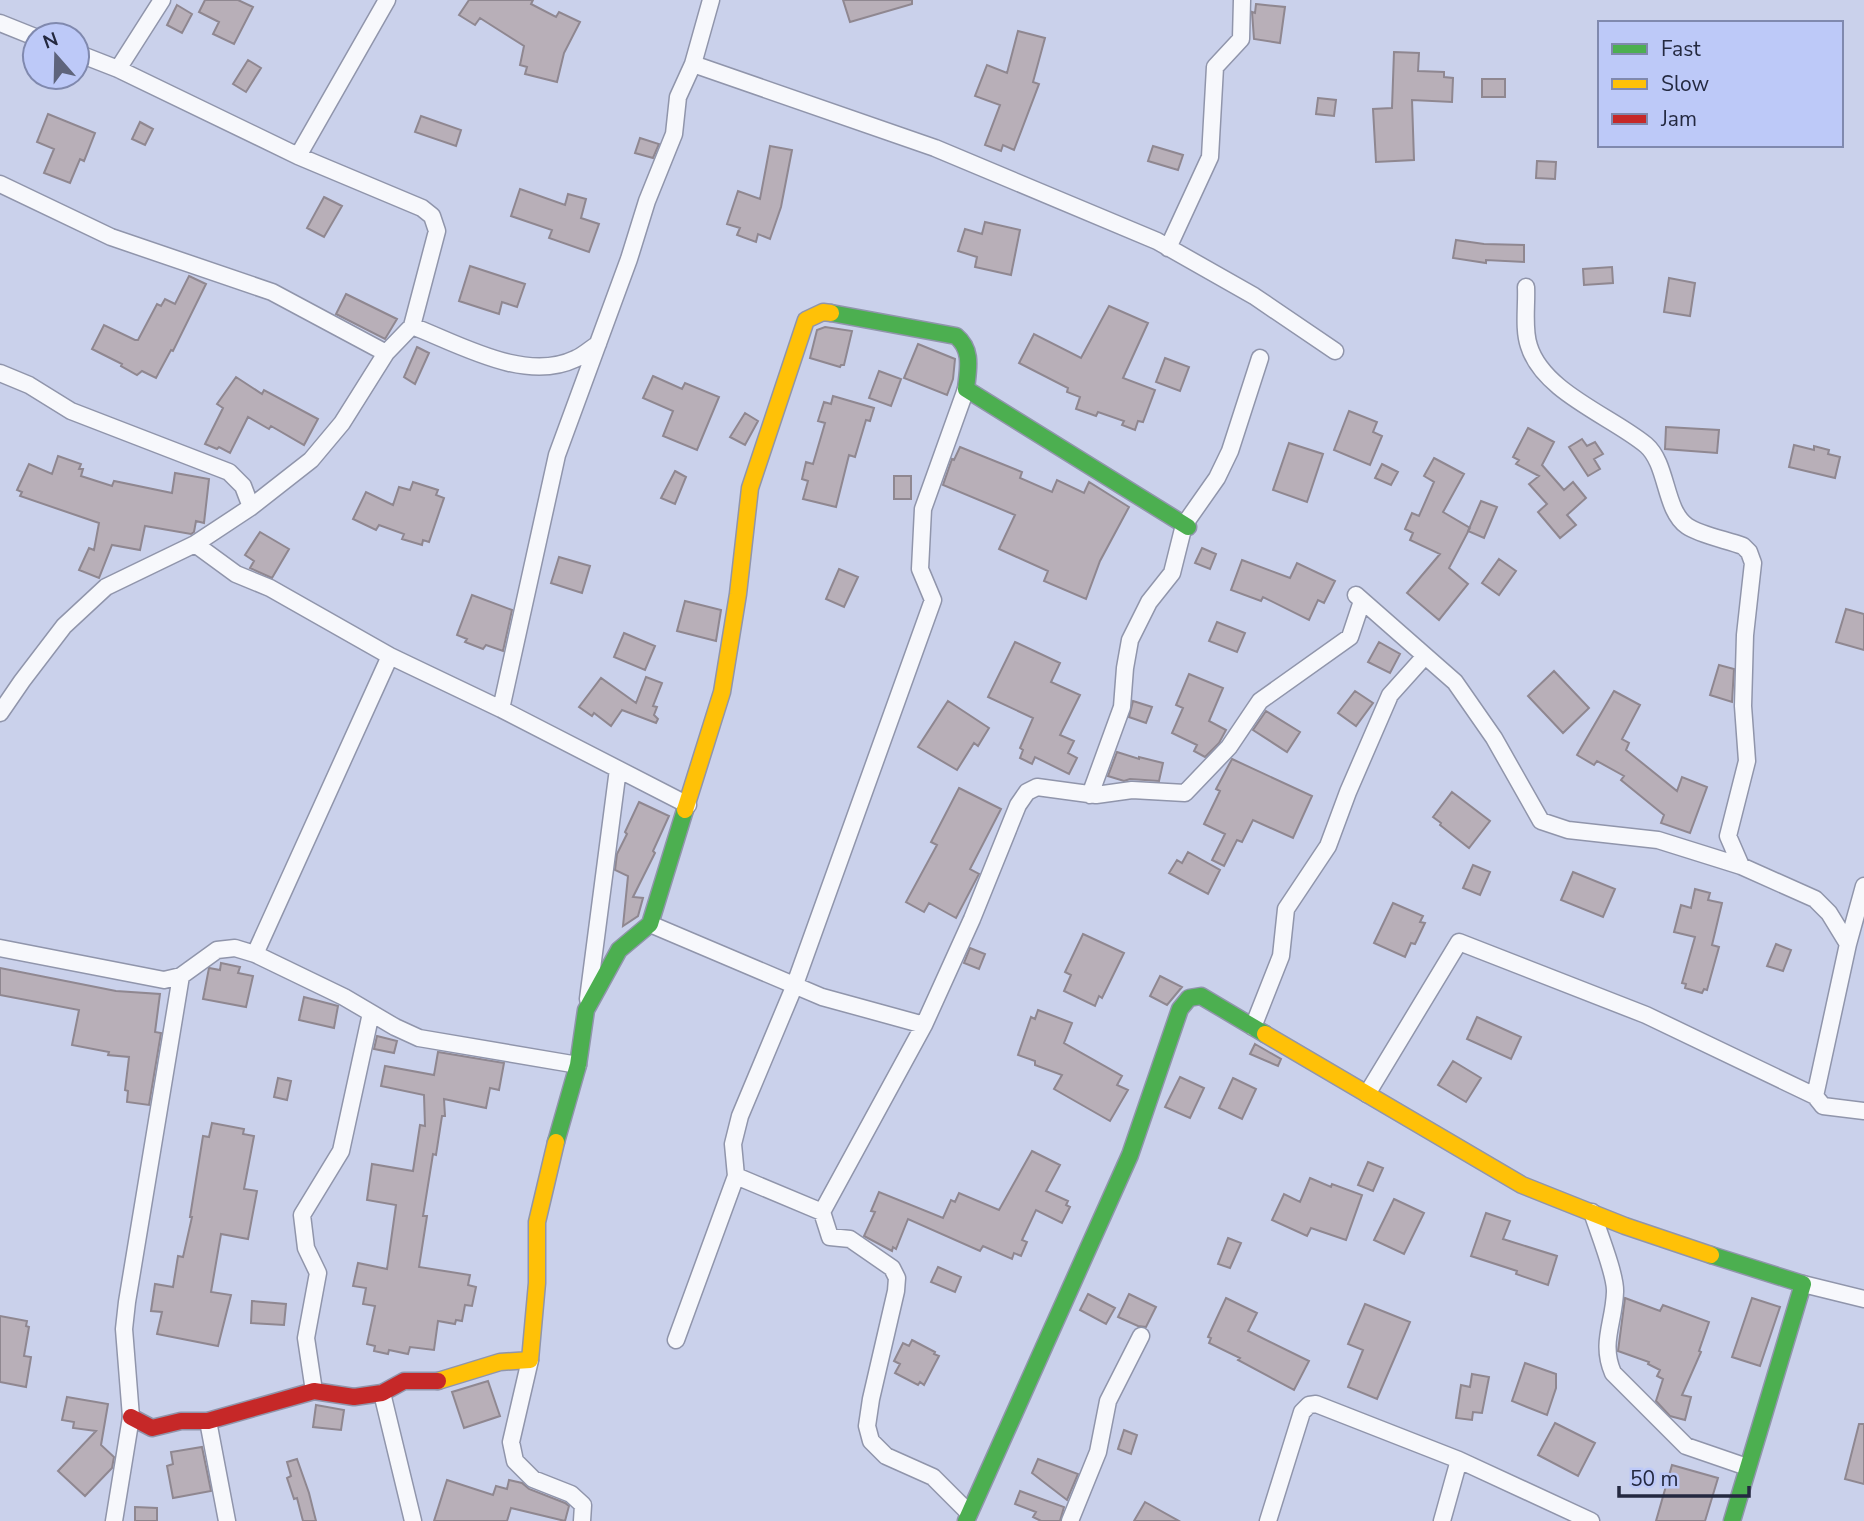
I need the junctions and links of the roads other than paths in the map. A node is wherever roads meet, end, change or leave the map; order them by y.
1 (162, 0) edge
2 (387, 0) edge
3 (711, 0) edge
4 (1242, 0) edge
5 (0, 23) edge
6 (21, 31) edge
7 (91, 58) edge
8 (693, 64) junction
9 (118, 69) junction
10 (298, 156) junction
11 (0, 184) edge
12 (1168, 248) junction
13 (1526, 286) dead end
14 (412, 326) junction
15 (597, 344) junction
16 (1335, 351) dead end
17 (386, 353) junction
18 (1259, 358) dead end
19 (0, 373) edge
20 (966, 389) junction
21 (251, 507) junction
22 (1186, 526) junction
23 (195, 544) junction
24 (390, 656) junction
25 (1425, 656) junction
26 (501, 709) junction
27 (0, 713) edge
28 (618, 769) junction
29 (1090, 794) junction
30 (688, 805) junction
31 (1741, 866) junction
32 (1864, 886) edge
33 (650, 924) junction
34 (1848, 944) junction
35 (0, 948) edge
36 (255, 954) junction
37 (181, 976) junction
38 (794, 987) junction
39 (586, 1010) junction
40 (371, 1013) junction
41 (924, 1025) junction
42 (1253, 1027) junction
43 (578, 1065) junction
44 (1367, 1094) junction
45 (1815, 1096) junction
46 (1864, 1111) edge
47 (736, 1176) junction
48 (822, 1212) junction
49 (1592, 1212) junction
50 (1803, 1284) junction
51 (1864, 1299) edge
52 (1141, 1336) dead end
53 (677, 1340) dead end
54 (530, 1360) junction
55 (314, 1391) junction
56 (382, 1393) junction
57 (131, 1417) junction
58 (208, 1421) junction
59 (1459, 1460) junction
60 (1747, 1467) junction
61 (968, 1517) edge
62 (114, 1521) edge
63 (227, 1521) edge
64 (413, 1521) edge
65 (582, 1521) edge
66 (1070, 1521) edge
67 (1268, 1521) edge
68 (1441, 1521) edge
69 (1591, 1521) edge
70 (1732, 1521) edge

1 - 9 street
2 - 10 street
3 - 8 street
4 - 12 street
5 - 6 street
7 - 9 street
8 - 12 street
8 - 15 street
9 - 10 street
10 - 14 street
11 - 17 street
12 - 16 street
13 - 31 street
14 - 15 street
14 - 17 street
15 - 26 street
17 - 21 street
18 - 22 street
19 - 21 street
20 - 22 street
20 - 30 street
20 - 38 street
21 - 23 street
22 - 29 street
23 - 24 street
23 - 27 street
24 - 26 street
24 - 36 street
25 - 29 street
25 - 31 street
25 - 42 street
26 - 28 street
28 - 30 street
28 - 39 street
29 - 41 street
30 - 33 street
31 - 34 street
32 - 34 street
33 - 38 street
33 - 39 street
34 - 45 street
35 - 37 street
36 - 37 street
36 - 40 street
37 - 57 street
38 - 41 street
38 - 47 street
39 - 43 street
40 - 43 street
40 - 55 street
41 - 48 street
42 - 44 street
42 - 61 street
43 - 54 street
44 - 45 street
44 - 49 street
45 - 46 street
47 - 48 street
47 - 53 street
48 - 61 street
49 - 50 street
49 - 60 street
50 - 51 street
50 - 60 street
52 - 66 street
54 - 56 street
54 - 65 street
55 - 56 street
55 - 58 street
56 - 64 street
57 - 58 street
57 - 62 street
58 - 63 street
59 - 67 street
59 - 68 street
59 - 69 street
60 - 70 street

